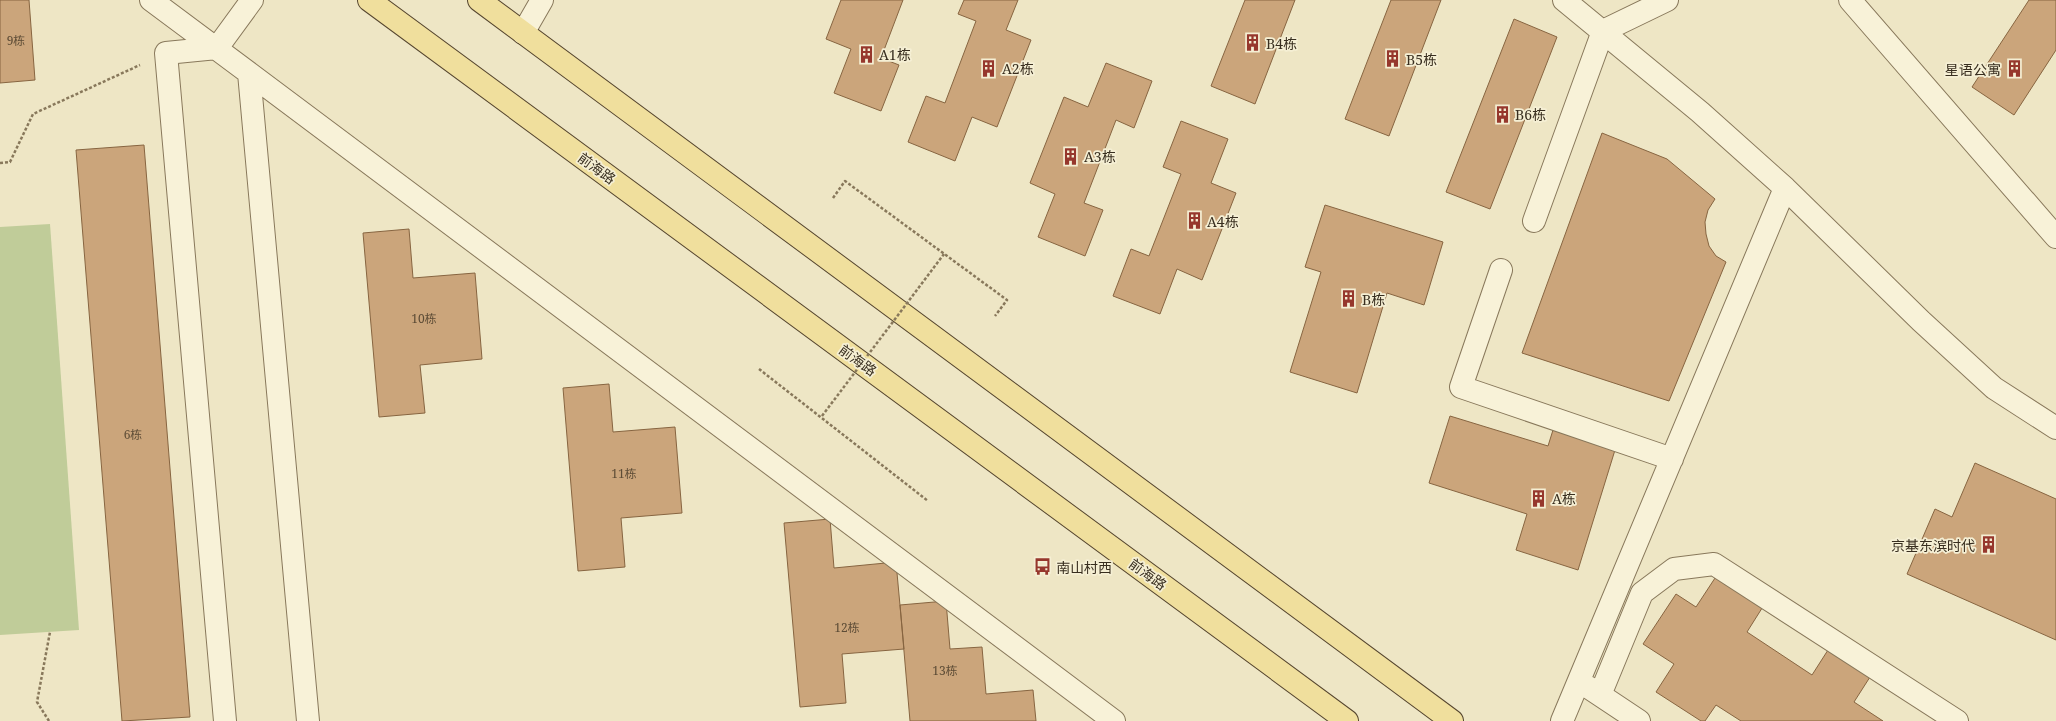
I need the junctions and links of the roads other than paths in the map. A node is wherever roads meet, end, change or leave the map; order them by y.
1 (151, 0) edge
2 (252, 0) edge
3 (369, 0) edge
4 (479, 0) edge
5 (542, 0) edge
6 (1564, 0) edge
7 (1667, 0) edge
8 (1850, 0) edge
9 (1603, 32) junction
10 (523, 33) junction
11 (217, 48) junction
12 (249, 72) junction
13 (1785, 188) junction
14 (1534, 221) dead end
15 (2056, 238) edge
16 (1501, 270) dead end
17 (2056, 428) edge
18 (1672, 459) junction
19 (1579, 680) junction
20 (1600, 695) junction
21 (224, 721) edge
22 (308, 721) edge
23 (1114, 721) edge
24 (1347, 721) edge
25 (1452, 721) edge
26 (1562, 721) edge
27 (1639, 721) edge
28 (1957, 721) edge

1 - 11 street
2 - 11 street
3 - 24 main road, 前海路
4 - 10 main road
5 - 10 street
6 - 9 street
7 - 9 street
8 - 15 street
9 - 13 street
9 - 14 street
10 - 25 main road
11 - 12 street
11 - 21 street
12 - 22 street
12 - 23 street
13 - 17 street
13 - 18 street
16 - 18 street
18 - 19 street
19 - 20 street
19 - 26 street
20 - 27 street
20 - 28 street

